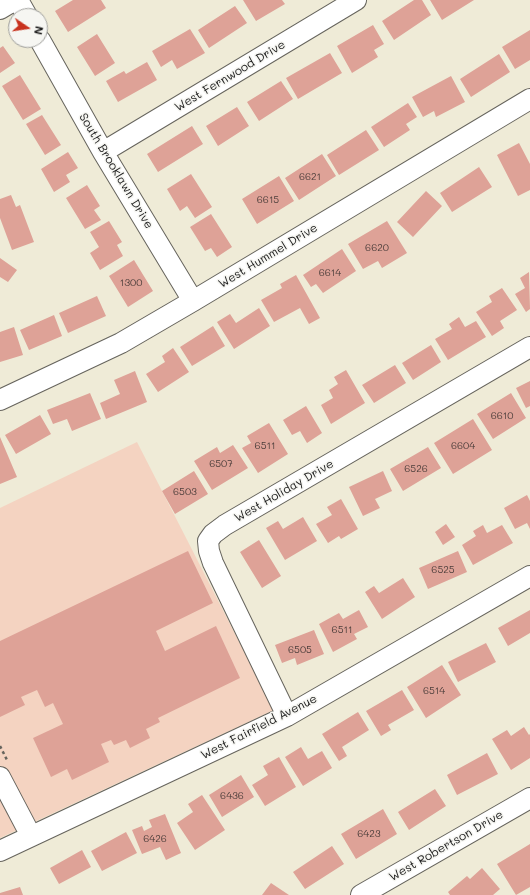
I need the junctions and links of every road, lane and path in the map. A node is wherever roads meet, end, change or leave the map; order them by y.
1 (16, 0) edge
2 (356, 0) edge
3 (0, 9) edge
4 (45, 48) edge
5 (530, 100) edge
6 (104, 152) junction
7 (193, 301) junction
8 (530, 347) edge
9 (0, 400) edge
10 (530, 576) edge
11 (287, 716) junction
12 (0, 746) edge
13 (5, 771) edge
14 (530, 798) edge
15 (31, 836) junction
16 (0, 851) edge
17 (361, 895) edge

1 - 3 street
2 - 6 street, West Fernwood Drive
4 - 6 street, South Brooklawn Drive
5 - 7 street, West Hummel Drive
6 - 7 street, South Brooklawn Drive
7 - 9 street, West Hummel Drive
8 - 11 street, West Holiday Drive
10 - 11 street, West Fairfield Avenue
11 - 15 street, West Fairfield Avenue
12 - 13 path
13 - 15 street
14 - 17 street, West Robertson Drive
15 - 16 street, West Fairfield Avenue

